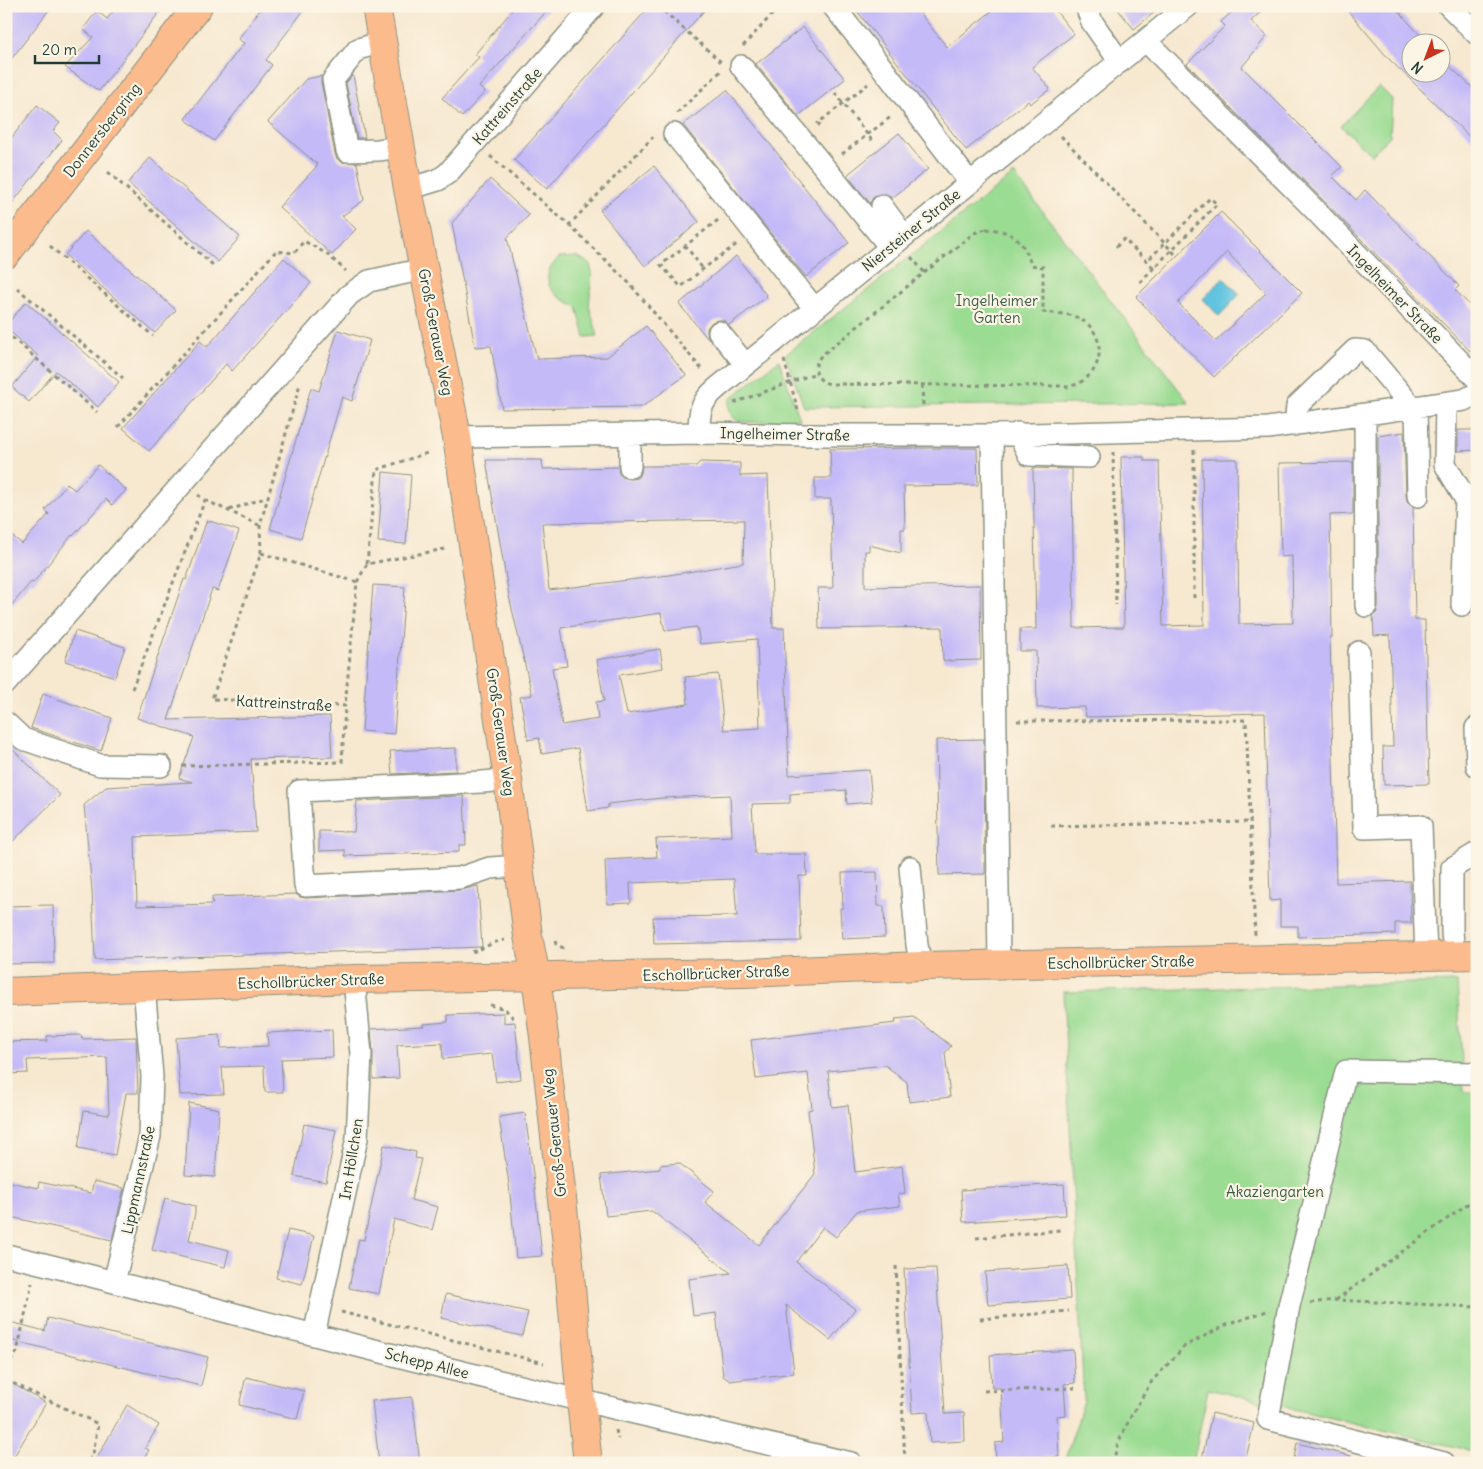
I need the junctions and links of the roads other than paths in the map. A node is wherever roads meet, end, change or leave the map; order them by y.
1 (198, 6) edge
2 (376, 6) edge
3 (594, 6) edge
4 (833, 6) edge
5 (1086, 6) edge
6 (1188, 6) edge
7 (1449, 6) edge
8 (1477, 34) edge
9 (1146, 41) junction
10 (383, 42) junction
11 (1120, 62) junction
12 (733, 66) road end
13 (674, 134) dead end
14 (401, 147) junction
15 (970, 183) junction
16 (408, 189) junction
17 (882, 206) dead end
18 (897, 242) junction
19 (6, 254) edge
20 (424, 269) junction
21 (814, 308) junction
22 (719, 332) dead end
23 (745, 364) junction
24 (1477, 379) edge
25 (1477, 393) edge
26 (1426, 406) junction
27 (1365, 415) junction
28 (1295, 425) junction
29 (699, 433) junction
30 (630, 434) junction
31 (1018, 434) junction
32 (992, 435) junction
33 (457, 437) junction
34 (1089, 457) dead end
35 (630, 467) dead end
36 (1426, 491) dead end
37 (1462, 605) dead end
38 (1366, 606) dead end
39 (1359, 652) dead end
40 (6, 682) edge
41 (6, 723) edge
42 (1476, 728) edge
43 (161, 766) road end
44 (1477, 766) edge
45 (508, 780) junction
46 (1446, 854) dead end
47 (1477, 854) edge
48 (519, 866) junction
49 (910, 867) dead end
50 (1450, 955) edge
51 (999, 964) junction
52 (921, 966) junction
53 (536, 977) junction
54 (354, 980) junction
55 (144, 987) junction
56 (6, 992) edge
57 (1477, 1073) edge
58 (6, 1255) edge
59 (114, 1282) junction
60 (314, 1335) junction
61 (581, 1401) junction
62 (588, 1463) edge
63 (851, 1463) edge
64 (1444, 1463) edge

1 - 19 main road, Donnersbergring
2 - 10 main road, Groß-Gerauer Weg
3 - 16 street, Kattreinstraße
4 - 15 street
5 - 11 street
6 - 9 street, Niersteiner Straße
7 - 8 street
9 - 11 street, Niersteiner Straße
9 - 24 street, Ingelheimer Straße
10 - 14 main road, Groß-Gerauer Weg
10 - 14 street
11 - 15 street, Niersteiner Straße
12 - 18 street
13 - 21 street
14 - 16 main road, Groß-Gerauer Weg
15 - 18 street, Niersteiner Straße
16 - 20 main road, Groß-Gerauer Weg
17 - 18 street
18 - 21 street, Niersteiner Straße
20 - 33 main road, Groß-Gerauer Weg
20 - 40 street
21 - 23 street, Niersteiner Straße
22 - 23 street
23 - 29 street, Niersteiner Straße
25 - 26 street, Ingelheimer Straße
26 - 27 street, Ingelheimer Straße
26 - 28 street
26 - 36 street
26 - 37 street
27 - 28 street, Ingelheimer Straße
27 - 38 street
28 - 31 street, Ingelheimer Straße
29 - 30 street, Ingelheimer Straße
29 - 32 street, Ingelheimer Straße
30 - 33 street, Ingelheimer Straße
30 - 35 street
31 - 32 street, Ingelheimer Straße
31 - 34 street
32 - 51 street
33 - 45 main road, Groß-Gerauer Weg
39 - 50 street
41 - 43 street
42 - 44 street
45 - 48 main road, Groß-Gerauer Weg
45 - 48 street
46 - 50 street
47 - 50 street
48 - 53 main road, Groß-Gerauer Weg
49 - 52 street
50 - 51 main road, Eschollbrücker Straße
51 - 52 main road, Eschollbrücker Straße
52 - 53 main road, Eschollbrücker Straße
53 - 54 main road, Eschollbrücker Straße
53 - 61 main road, Groß-Gerauer Weg
54 - 55 main road, Eschollbrücker Straße
54 - 60 street, Im Höllchen
55 - 56 main road, Eschollbrücker Straße
55 - 59 street, Lippmannstraße
57 - 64 street
58 - 59 street, Schepp Allee
59 - 60 street, Schepp Allee
60 - 61 street, Schepp Allee
61 - 62 main road, Groß-Gerauer Weg
61 - 63 street, Schepp Allee

